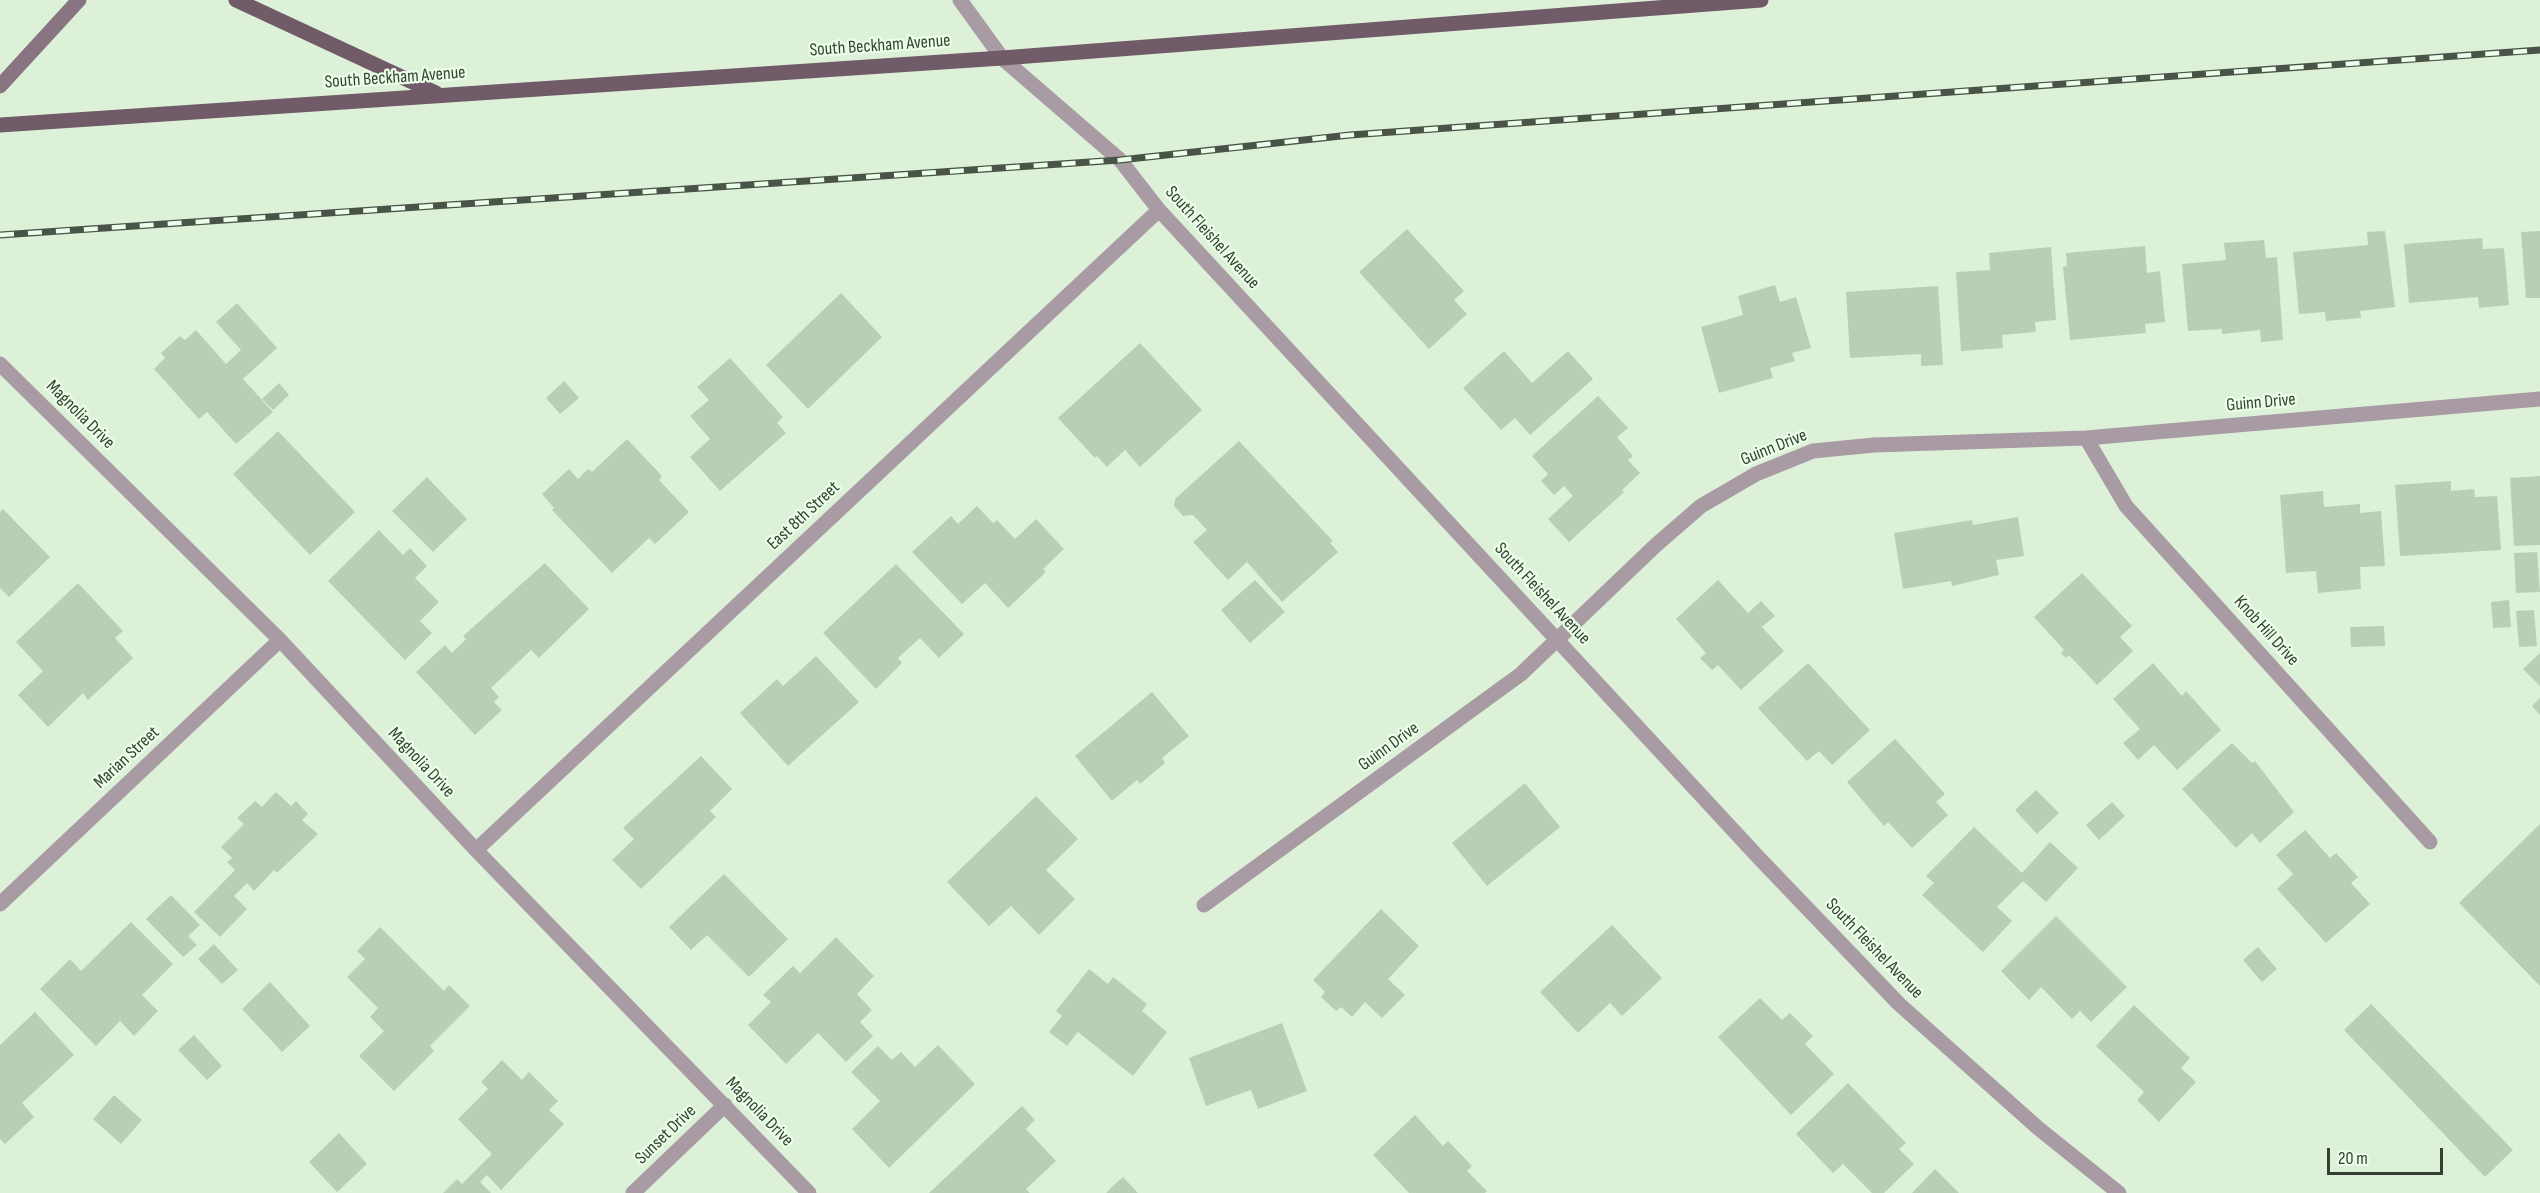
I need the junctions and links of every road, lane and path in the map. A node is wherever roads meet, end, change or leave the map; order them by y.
1 (79, 0) edge
2 (236, 0) edge
3 (960, 0) edge
4 (1761, 0) edge
5 (1002, 58) junction
6 (0, 86) edge
7 (439, 94) junction
8 (0, 125) edge
9 (1159, 210) junction
10 (0, 364) edge
11 (2540, 399) edge
12 (2086, 438) junction
13 (280, 640) junction
14 (1559, 640) junction
15 (2430, 842) dead end
16 (476, 850) junction
17 (0, 904) edge
18 (1204, 905) dead end
19 (725, 1105) junction
20 (633, 1193) edge
21 (810, 1193) edge
22 (2119, 1193) edge

1 - 6 main road
2 - 7 main road
3 - 5 street, South Fleishel Avenue
4 - 5 main road, South Beckham Avenue
5 - 7 main road, South Beckham Avenue
5 - 9 street, South Fleishel Avenue
7 - 8 main road, South Beckham Avenue
9 - 14 street, South Fleishel Avenue
9 - 16 street, East 8th Street
10 - 13 street, Magnolia Drive
11 - 12 street, Guinn Drive
12 - 14 street, Guinn Drive
12 - 15 street, Knob Hill Drive
13 - 16 street, Magnolia Drive
13 - 17 street, Marian Street
14 - 18 street, Guinn Drive
14 - 22 street, South Fleishel Avenue
16 - 19 street, Magnolia Drive
19 - 20 street, Sunset Drive
19 - 21 street, Magnolia Drive

